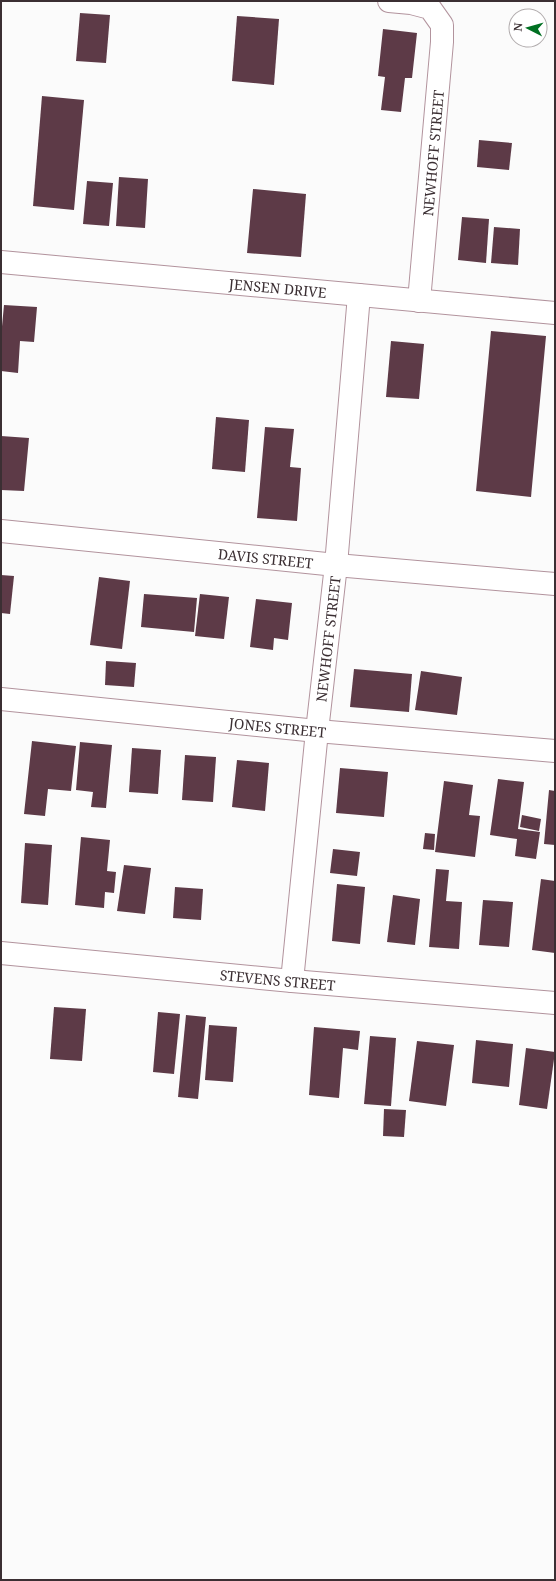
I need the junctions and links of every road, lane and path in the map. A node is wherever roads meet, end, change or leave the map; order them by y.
1 (390, 1) edge
2 (1, 262) edge
3 (358, 295) junction
4 (419, 301) junction
5 (555, 313) edge
6 (1, 531) edge
7 (336, 565) junction
8 (555, 584) edge
9 (1, 699) edge
10 (317, 731) junction
11 (555, 751) edge
12 (1, 953) edge
13 (292, 981) junction
14 (555, 1003) edge

1 - 4 street, NEWHOFF STREET
2 - 3 street, JENSEN DRIVE
3 - 4 street, JENSEN DRIVE
3 - 7 street, NEWHOFF STREET
4 - 5 street, JENSEN DRIVE
6 - 7 street, DAVIS STREET
7 - 8 street, DAVIS STREET
7 - 10 street, NEWHOFF STREET
9 - 10 street, JONES STREET
10 - 11 street, JONES STREET
10 - 13 street, NEWHOFF STREET
12 - 13 street, STEVENS STREET
13 - 14 street, STEVENS STREET

